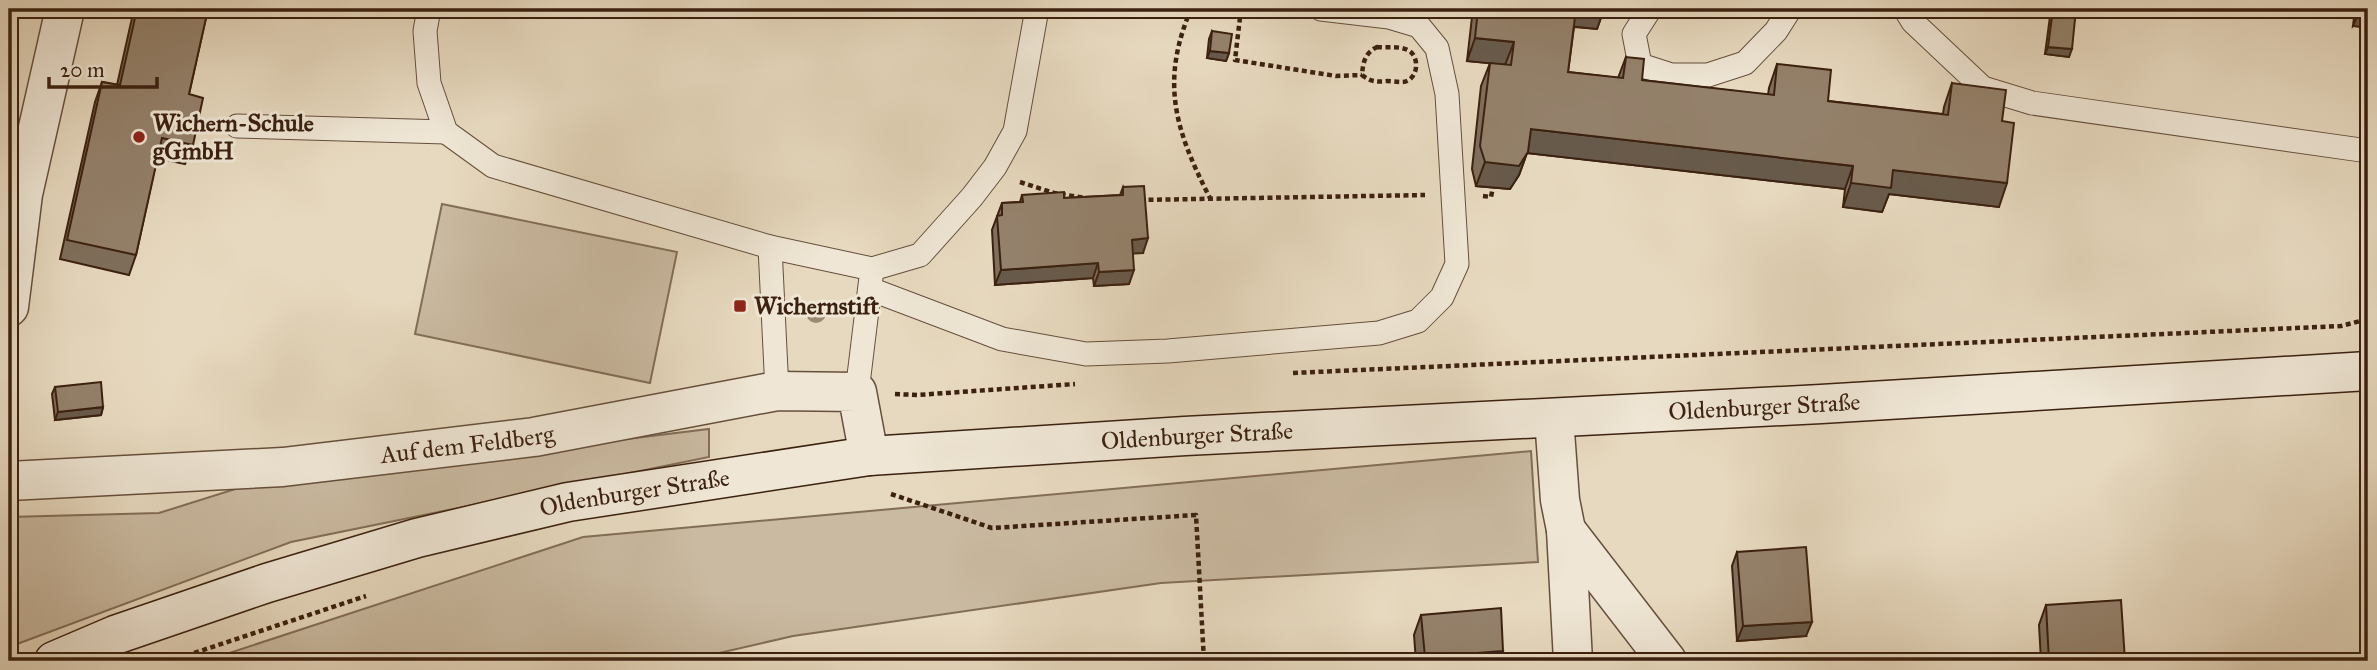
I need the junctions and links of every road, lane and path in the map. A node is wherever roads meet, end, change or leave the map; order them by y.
1 (65, 9) edge
2 (429, 9) edge
3 (1037, 9) edge
4 (1191, 9) edge
5 (1241, 9) edge
6 (1321, 9) edge
7 (1650, 9) edge
8 (1790, 9) edge
9 (1905, 9) edge
10 (1362, 75) junction
11 (237, 126) dead end
12 (446, 132) junction
13 (2368, 151) edge
14 (995, 167) junction
15 (1493, 187) edge
16 (1453, 194) junction
17 (1093, 198) edge
18 (1210, 198) junction
19 (1128, 200) edge
20 (770, 247) junction
21 (871, 279) junction
22 (9, 307) edge
23 (2368, 319) edge
24 (2368, 371) edge
25 (1282, 374) dead end
26 (1089, 384) dead end
27 (776, 391) junction
28 (857, 392) junction
29 (1554, 418) junction
30 (869, 456) junction
31 (9, 481) edge
32 (888, 493) dead end
33 (1566, 530) junction
34 (372, 594) dead end
35 (54, 661) edge
36 (170, 661) edge
37 (1204, 661) edge
38 (1573, 661) edge
39 (1667, 661) edge

1 - 22 main road
2 - 12 lane
3 - 14 lane
4 - 18 path
5 - 10 path
6 - 16 lane
7 - 8 lane
9 - 13 lane
10 - 10 path
11 - 12 lane
12 - 20 lane
14 - 17 path
14 - 21 lane
15 - 16 path
16 - 18 path
16 - 21 lane
18 - 19 path
20 - 21 lane
20 - 27 lane
21 - 28 lane
23 - 25 path
24 - 29 main road, Oldenburger Straße
26 - 28 path
27 - 28 main road, Auf dem Feldberg
27 - 31 main road, Auf dem Feldberg
28 - 30 main road
29 - 30 main road, Oldenburger Straße
29 - 33 main road
30 - 35 main road, Oldenburger Straße
32 - 37 path
33 - 38 main road
33 - 39 main road
34 - 36 path

